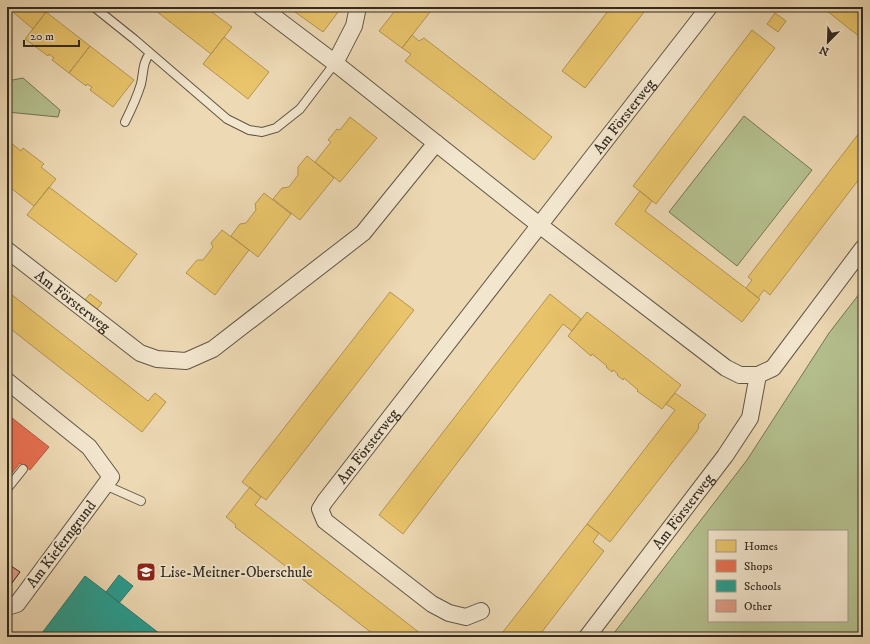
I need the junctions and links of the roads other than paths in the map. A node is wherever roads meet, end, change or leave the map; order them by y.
1 (94, 7) edge
2 (261, 7) edge
3 (358, 7) edge
4 (709, 7) edge
5 (150, 53) junction
6 (335, 63) junction
7 (125, 122) dead end
8 (436, 143) junction
9 (538, 224) junction
10 (863, 248) edge
11 (7, 250) edge
12 (758, 375) junction
13 (7, 381) edge
14 (23, 469) dead end
15 (108, 480) junction
16 (7, 489) edge
17 (141, 501) dead end
18 (7, 607) edge
19 (481, 611) dead end
20 (587, 637) edge

1 - 5 lane
2 - 6 street
3 - 6 street
4 - 9 street, Am Försterweg
5 - 6 lane
5 - 7 lane
6 - 8 street
8 - 9 street
8 - 11 street, Am Försterweg
9 - 12 street
9 - 19 street, Am Försterweg
10 - 12 street
12 - 20 street, Am Försterweg
13 - 15 street
14 - 16 lane
15 - 17 lane
15 - 18 street, Am Kieferngrund

